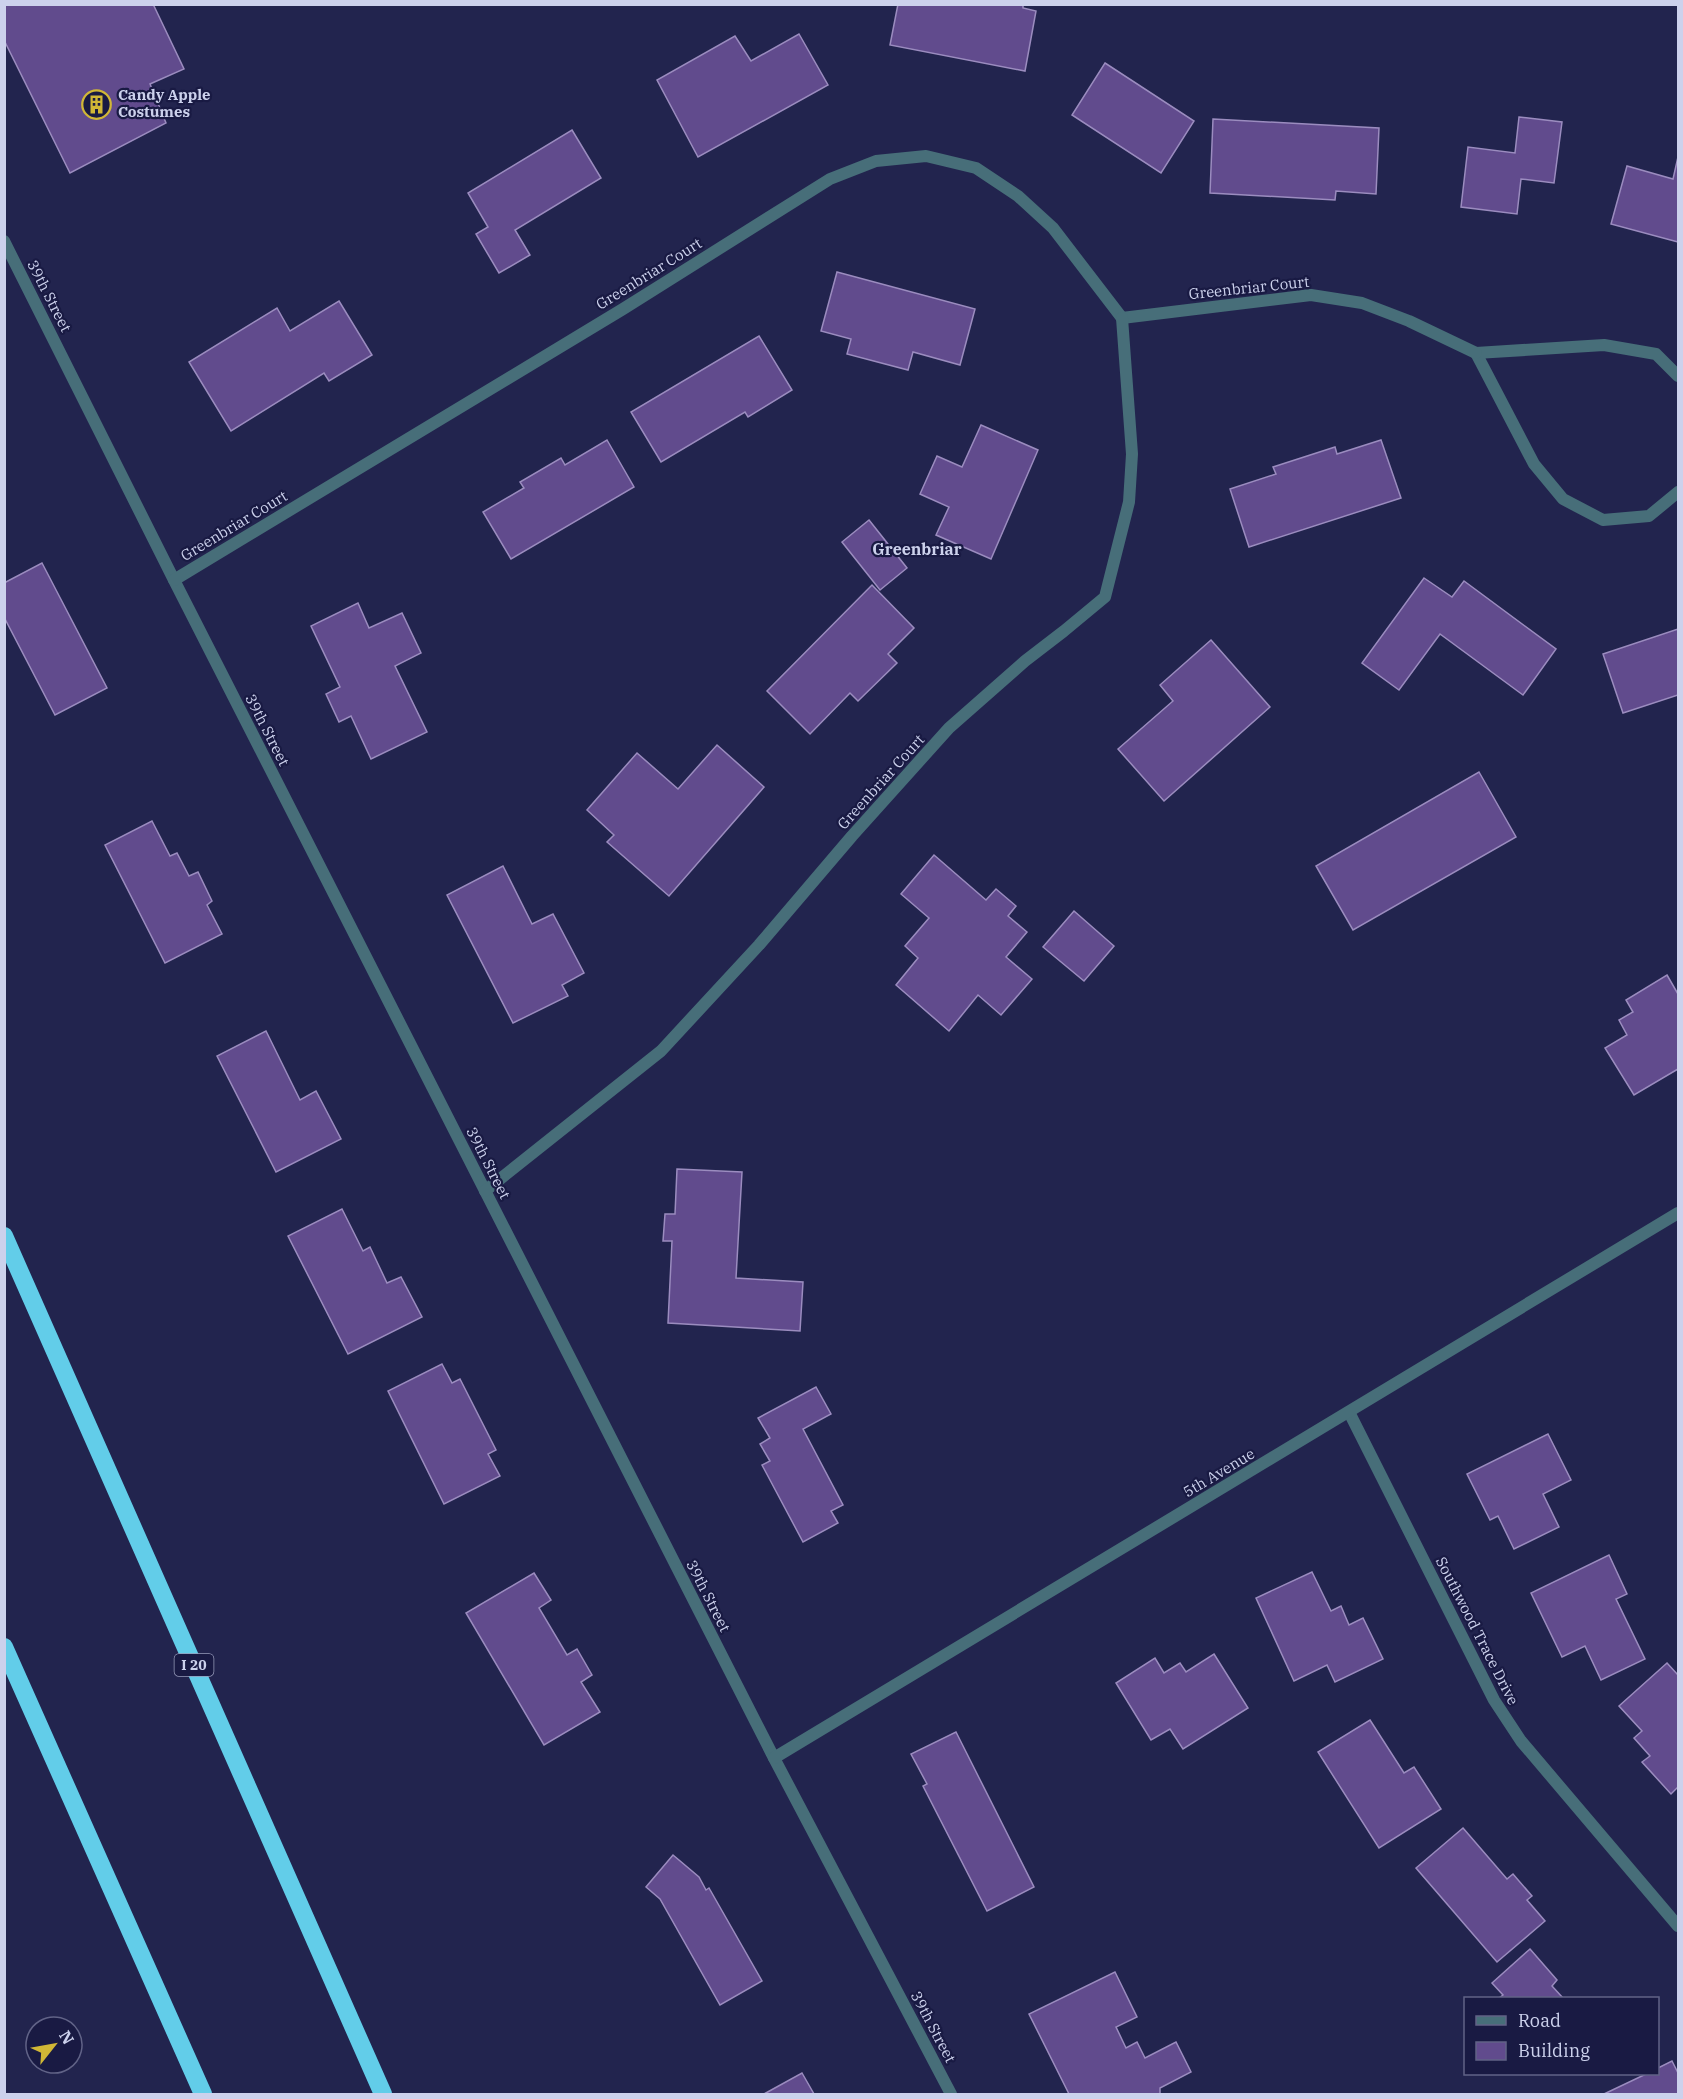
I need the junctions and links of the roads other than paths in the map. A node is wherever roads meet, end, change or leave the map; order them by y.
1 (4, 241) edge
2 (1122, 318) junction
3 (1476, 352) junction
4 (1678, 376) edge
5 (1678, 492) edge
6 (174, 580) junction
7 (485, 1191) junction
8 (1678, 1213) edge
9 (4, 1236) edge
10 (1349, 1412) junction
11 (4, 1647) edge
12 (774, 1758) junction
13 (1678, 1926) edge
14 (203, 2094) edge
15 (383, 2094) edge
16 (951, 2094) edge

1 - 6 street, 39th Street
2 - 3 street, Greenbriar Court
2 - 6 street, Greenbriar Court
2 - 7 street, Greenbriar Court
3 - 4 street, Greenbriar Court
3 - 5 street
6 - 7 street, 39th Street
7 - 12 street, 39th Street
8 - 10 street, 5th Avenue
9 - 15 highway, I 20
10 - 12 street, 5th Avenue
10 - 13 street, Southwood Trace Drive
11 - 14 highway
12 - 16 street, 39th Street

